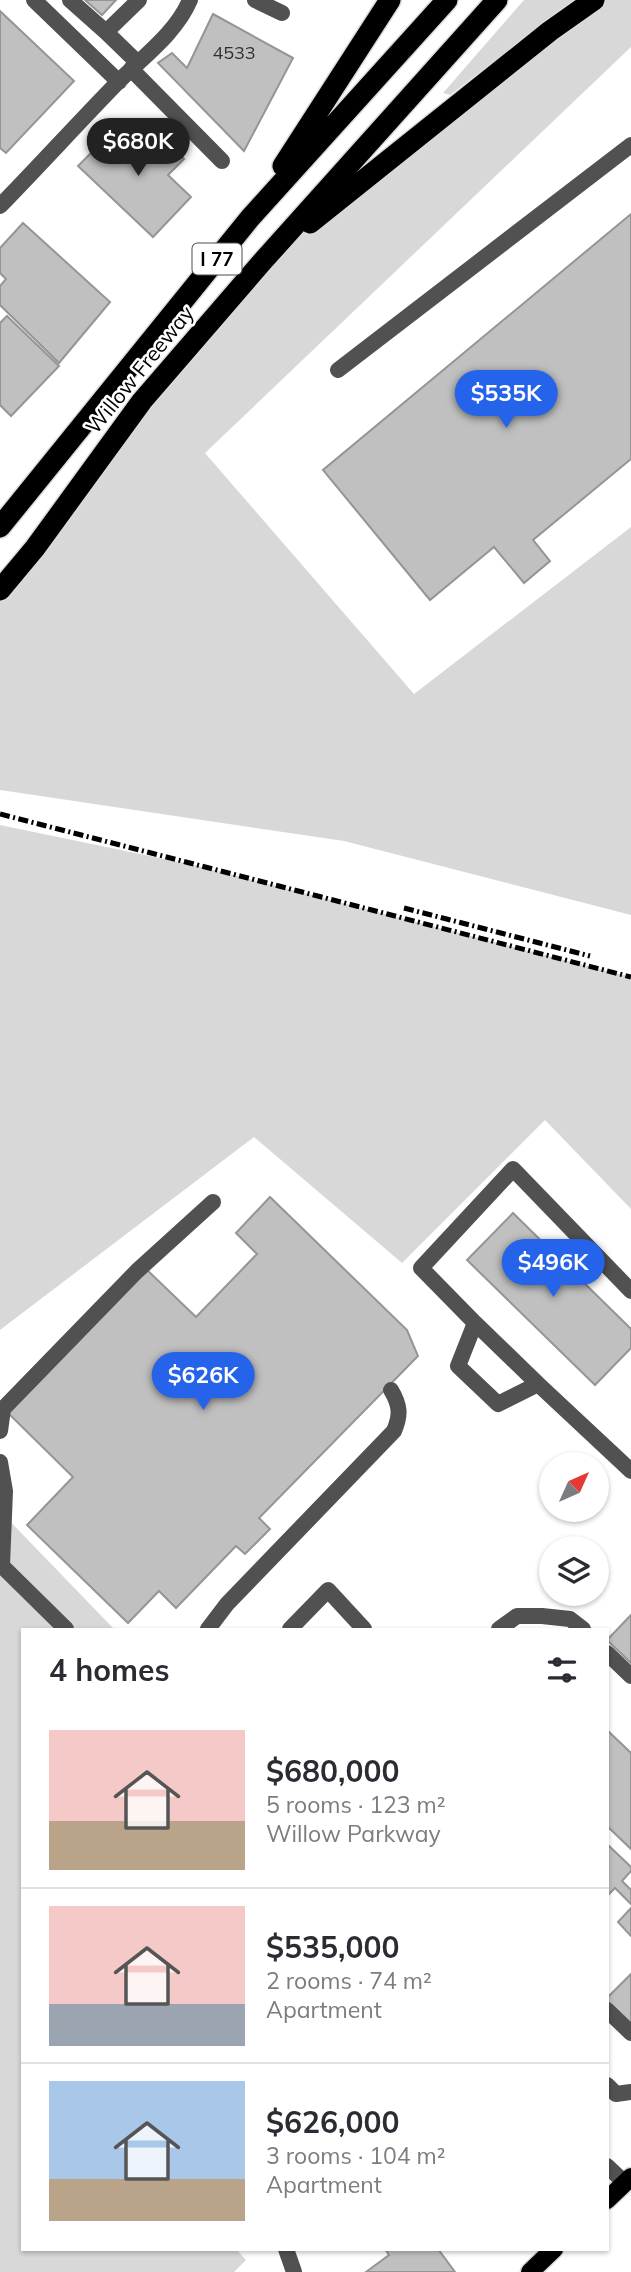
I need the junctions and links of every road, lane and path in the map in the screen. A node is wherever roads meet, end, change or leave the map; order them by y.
1 (34, 0) edge
2 (70, 0) edge
3 (139, 0) edge
4 (190, 0) edge
5 (255, 0) edge
6 (390, 0) edge
7 (447, 0) edge
8 (497, 0) edge
9 (594, 0) edge
10 (282, 13) dead end
11 (106, 32) junction
12 (135, 66) junction
13 (119, 82) junction
14 (631, 145) edge
15 (222, 161) dead end
16 (0, 206) edge
17 (250, 218) junction
18 (262, 262) junction
19 (338, 370) dead end
20 (0, 527) edge
21 (0, 590) edge
22 (213, 1202) dead end
23 (631, 1291) edge
24 (475, 1323) junction
25 (538, 1384) junction
26 (391, 1390) dead end
27 (0, 1430) edge
28 (0, 1462) edge
29 (631, 1471) edge
30 (1, 1565) edge
31 (65, 1628) edge
32 (209, 1628) edge
33 (291, 1628) edge
34 (362, 1628) edge
35 (500, 1628) edge
36 (582, 1628) edge
37 (609, 1655) edge
38 (631, 1676) edge
39 (609, 2012) edge
40 (631, 2033) edge
41 (609, 2087) edge
42 (631, 2092) edge
43 (609, 2167) edge
44 (628, 2180) edge
45 (609, 2198) edge
46 (288, 2251) edge
47 (552, 2251) edge
48 (294, 2272) edge
49 (530, 2272) edge

1 - 13 street
2 - 11 street
3 - 11 street
4 - 12 street
5 - 10 street
6 - 17 highway
7 - 17 highway, Willow Freeway / I 77
8 - 18 highway, Willow Freeway / I 77
9 - 18 highway
11 - 12 street
12 - 13 street
12 - 15 street
13 - 16 street
14 - 19 street
17 - 20 highway, Willow Freeway / I 77
18 - 21 highway, Willow Freeway / I 77
22 - 27 street
23 - 24 street
24 - 25 street
24 - 25 street
25 - 29 street
26 - 32 street
28 - 30 street
30 - 31 street
33 - 34 street
35 - 36 street
37 - 38 street
39 - 40 street
41 - 42 street
43 - 44 street
44 - 45 main road
46 - 48 street
47 - 49 main road

